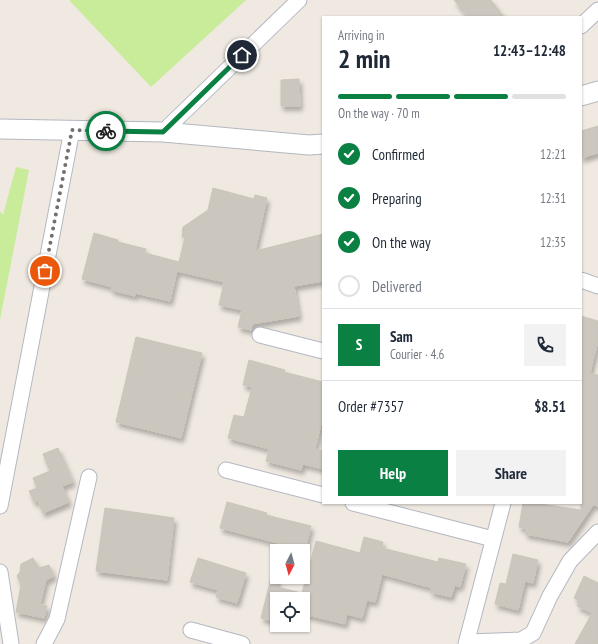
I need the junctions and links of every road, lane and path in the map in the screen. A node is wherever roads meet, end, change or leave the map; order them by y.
1 (299, 0) edge
2 (598, 10) edge
3 (582, 25) edge
4 (598, 91) edge
5 (582, 96) edge
6 (0, 129) edge
7 (72, 130) junction
8 (163, 132) junction
9 (322, 144) edge
10 (582, 280) edge
11 (598, 286) edge
12 (260, 335) dead end
13 (322, 351) edge
14 (226, 470) dead end
15 (89, 477) dead end
16 (322, 495) edge
17 (357, 504) edge
18 (503, 504) edge
19 (0, 506) edge
20 (598, 532) edge
21 (493, 539) junction
22 (1, 579) edge
23 (191, 630) dead end
24 (467, 643) edge
25 (11, 644) edge
26 (44, 644) edge
27 (242, 644) edge

1 - 8 street
2 - 3 street
4 - 5 street
6 - 7 street
7 - 8 street
7 - 19 street
8 - 9 street
10 - 11 street
12 - 13 street
14 - 16 street
15 - 26 street
17 - 21 street
18 - 21 street
20 - 24 street
21 - 24 street
22 - 25 street
23 - 27 street

